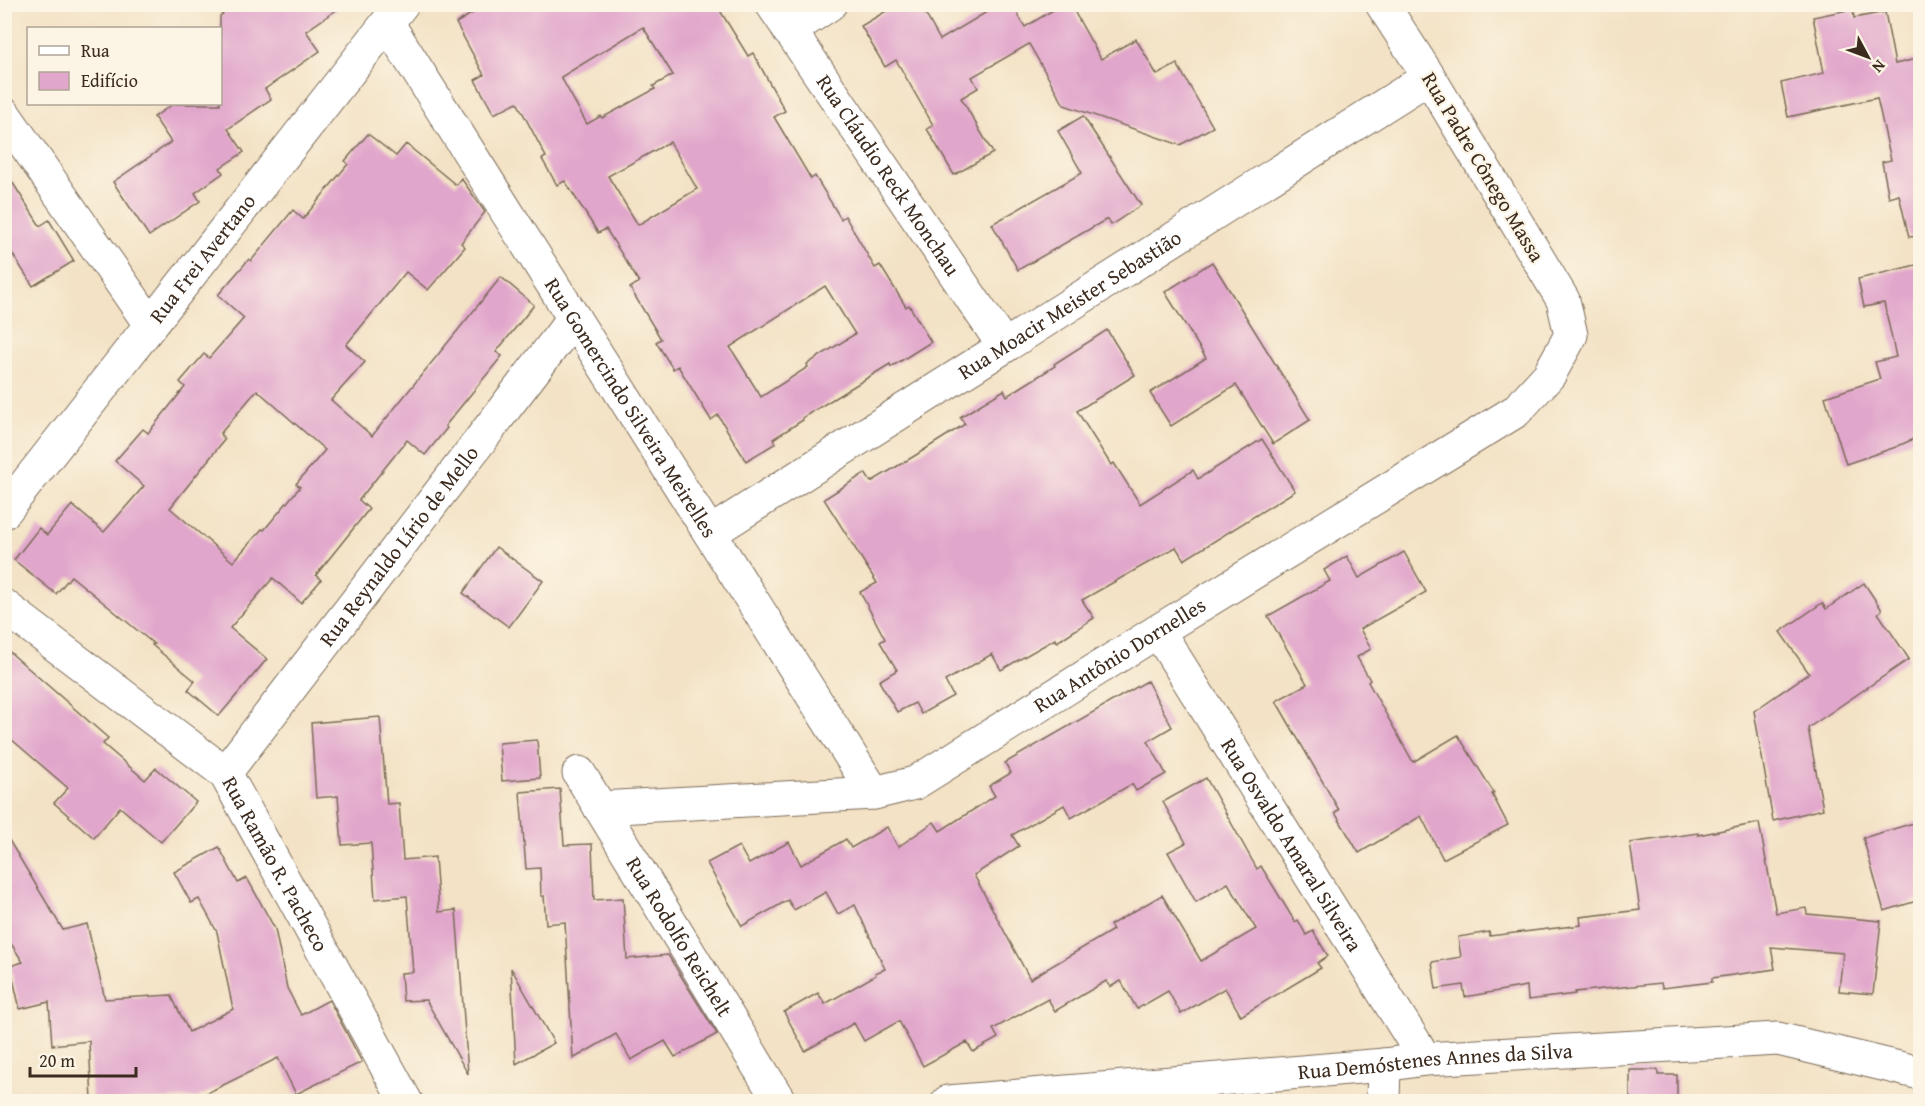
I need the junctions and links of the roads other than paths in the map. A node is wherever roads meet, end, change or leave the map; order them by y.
1 (830, 4) edge
2 (1382, 4) edge
3 (395, 14) edge
4 (780, 18) edge
5 (1429, 77) junction
6 (4, 114) edge
7 (574, 318) junction
8 (150, 324) junction
9 (1571, 335) joint
10 (1004, 346) junction
11 (4, 512) edge
12 (710, 533) junction
13 (4, 606) edge
14 (1158, 631) junction
15 (225, 773) junction
16 (579, 773) dead end
17 (874, 793) junction
18 (600, 808) junction
19 (1425, 1059) junction
20 (1384, 1065) junction
21 (1920, 1073) edge
22 (406, 1101) edge
23 (780, 1101) edge
24 (948, 1101) edge
25 (1383, 1101) edge

1 - 4 street
2 - 5 street, Rua Padre Cônego Massa
3 - 7 street, Rua Gomercindo Silveira Meirelles
3 - 8 street, Rua Frei Avertano
4 - 10 street, Rua Cláudio Reck Monchau
5 - 9 street, Rua Padre Cônego Massa
5 - 10 street, Rua Moacir Meister Sebastião
6 - 8 street
7 - 12 street, Rua Gomercindo Silveira Meirelles
7 - 15 street, Rua Reynaldo Lírio de Mello
8 - 11 street, Rua Frei Avertano
9 - 14 street, Rua Antônio Dornelles
10 - 12 street, Rua Moacir Meister Sebastião
12 - 17 street, Rua Gomercindo Silveira Meirelles
13 - 15 street, Rua Ramão R. Pacheco
14 - 17 street, Rua Antônio Dornelles
14 - 19 street, Rua Osvaldo Amaral Silveira
15 - 22 street, Rua Ramão R. Pacheco
16 - 18 street, Rua Rodolfo Reichelt
17 - 18 street, Rua Antônio Dornelles
18 - 23 street, Rua Rodolfo Reichelt
19 - 20 street, Rua Demóstenes Annes da Silva
19 - 21 street, Rua Demóstenes Annes da Silva
20 - 24 street, Rua Demóstenes Annes da Silva
20 - 25 street

